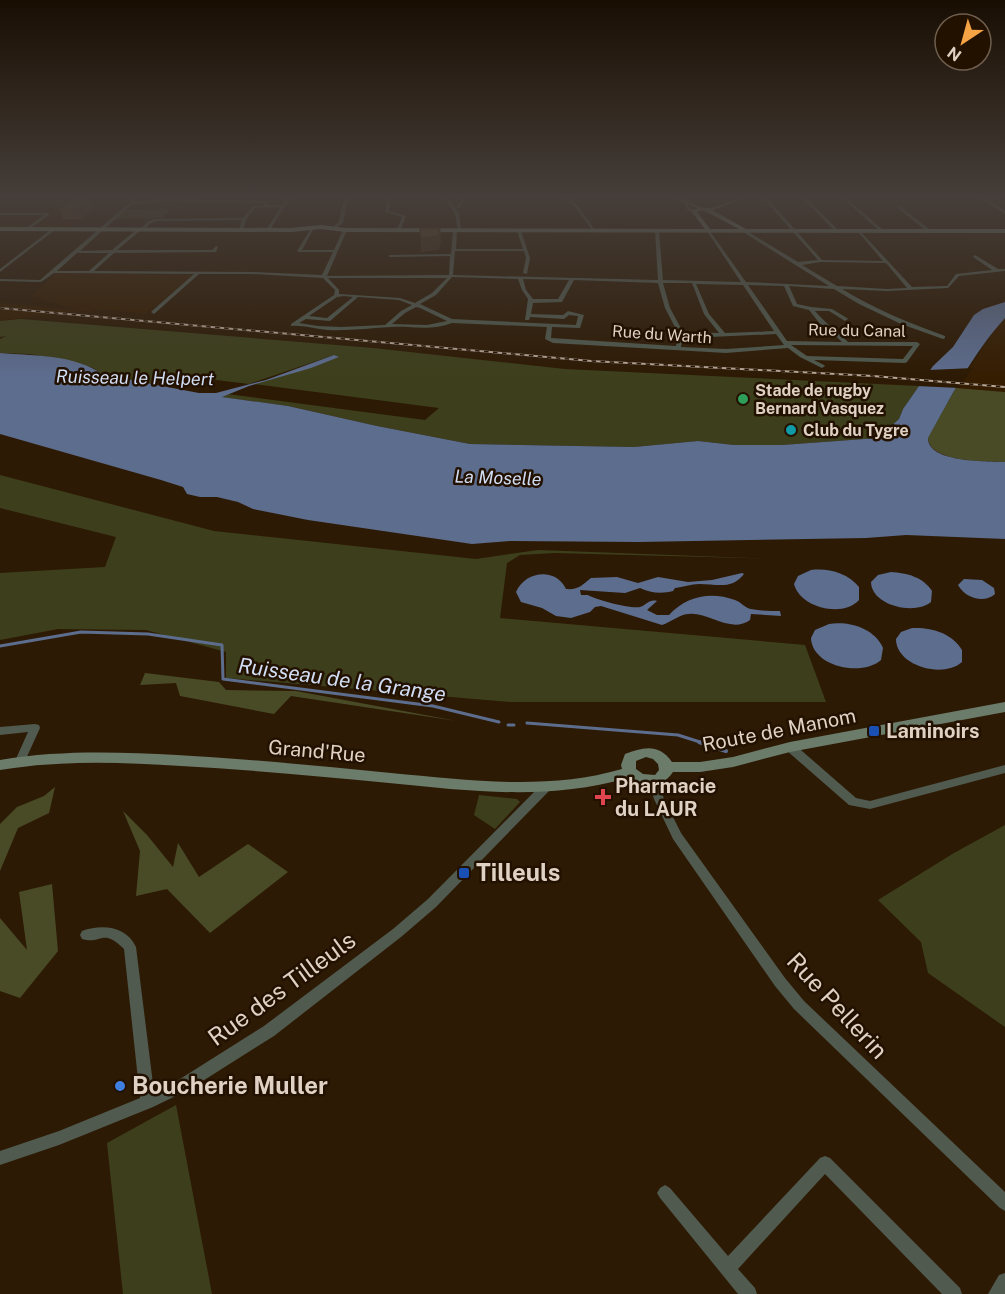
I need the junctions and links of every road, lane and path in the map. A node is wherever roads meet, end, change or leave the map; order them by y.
1 (18, 257) edge
2 (69, 257) edge
3 (109, 257) edge
4 (332, 257) edge
5 (453, 257) edge
6 (528, 257) edge
7 (658, 257) edge
8 (727, 257) edge
9 (786, 257) edge
10 (818, 257) edge
11 (883, 257) edge
12 (977, 257) edge
13 (821, 261) junction
14 (887, 262) junction
15 (797, 264) junction
16 (997, 270) junction
17 (1005, 270) edge
18 (0, 271) edge
19 (53, 272) junction
20 (90, 272) junction
21 (198, 273) junction
22 (451, 276) junction
23 (524, 276) junction
24 (324, 277) junction
25 (572, 279) junction
26 (0, 280) edge
27 (658, 283) junction
28 (694, 284) junction
29 (746, 284) junction
30 (786, 285) junction
31 (835, 287) junction
32 (911, 289) junction
33 (336, 296) junction
34 (356, 297) junction
35 (531, 301) junction
36 (416, 304) junction
37 (810, 309) junction
38 (154, 312) dead end
39 (528, 315) junction
40 (303, 317) junction
41 (845, 319) dead end
42 (451, 321) junction
43 (526, 324) junction
44 (550, 325) junction
45 (384, 326) junction
46 (778, 332) junction
47 (681, 333) junction
48 (723, 334) junction
49 (943, 337) dead end
50 (846, 343) junction
51 (787, 344) junction
52 (678, 349) junction
53 (806, 358) junction
54 (822, 366) dead end
55 (1005, 706) edge
56 (0, 728) edge
57 (790, 747) junction
58 (20, 761) junction
59 (0, 765) edge
60 (667, 767) junction
61 (1005, 769) edge
62 (630, 772) junction
63 (653, 781) junction
64 (546, 788) junction
65 (86, 935) dead end
66 (148, 1102) junction
67 (0, 1158) edge
68 (665, 1193) dead end
69 (1005, 1203) edge
70 (728, 1268) junction
71 (1005, 1281) edge
72 (748, 1294) edge
73 (954, 1294) edge
74 (996, 1294) edge

1 - 18 street
2 - 19 street
3 - 20 street
4 - 24 street
5 - 22 street
6 - 23 street
7 - 27 street
8 - 29 street
9 - 15 street
10 - 13 street
11 - 14 street
12 - 16 street
13 - 14 street
13 - 15 street
14 - 32 street
15 - 31 street
16 - 17 street
16 - 32 street
19 - 20 street
19 - 26 street
20 - 21 street
21 - 24 street
21 - 38 street
22 - 23 street
22 - 24 street
22 - 36 street
23 - 25 street
23 - 35 street
24 - 33 street
25 - 27 street
25 - 35 street
27 - 28 street
27 - 47 street
28 - 29 street
28 - 48 street
29 - 30 street
29 - 46 street
30 - 31 street
30 - 37 street
31 - 32 street
31 - 49 street
33 - 34 street
33 - 40 street
34 - 36 street
34 - 40 street
35 - 39 street
36 - 42 street
36 - 45 street
37 - 41 street
37 - 50 street
39 - 43 street
39 - 44 street
40 - 45 street
42 - 43 street
42 - 45 street
43 - 44 street
44 - 52 street, Rue du Warth
46 - 48 street
46 - 51 street
47 - 48 street
47 - 52 street
50 - 51 street, Rue du Canal
50 - 53 street, Rue du Canal
51 - 52 street, Rue du Warth
51 - 53 street
53 - 54 street
55 - 57 main road, Route de Manom
56 - 58 street
57 - 60 main road, Route de Manom
57 - 61 street
58 - 59 main road, Grand'Rue
58 - 64 main road, Grand'Rue
60 - 62 main road
60 - 63 main road
62 - 63 main road
62 - 64 main road, Grand'Rue
63 - 69 street, Rue Pellerin
64 - 66 street, Rue des Tilleuls
65 - 66 street
66 - 67 street, Rue des Tilleuls
68 - 70 street
70 - 72 street
70 - 73 street
71 - 74 street

